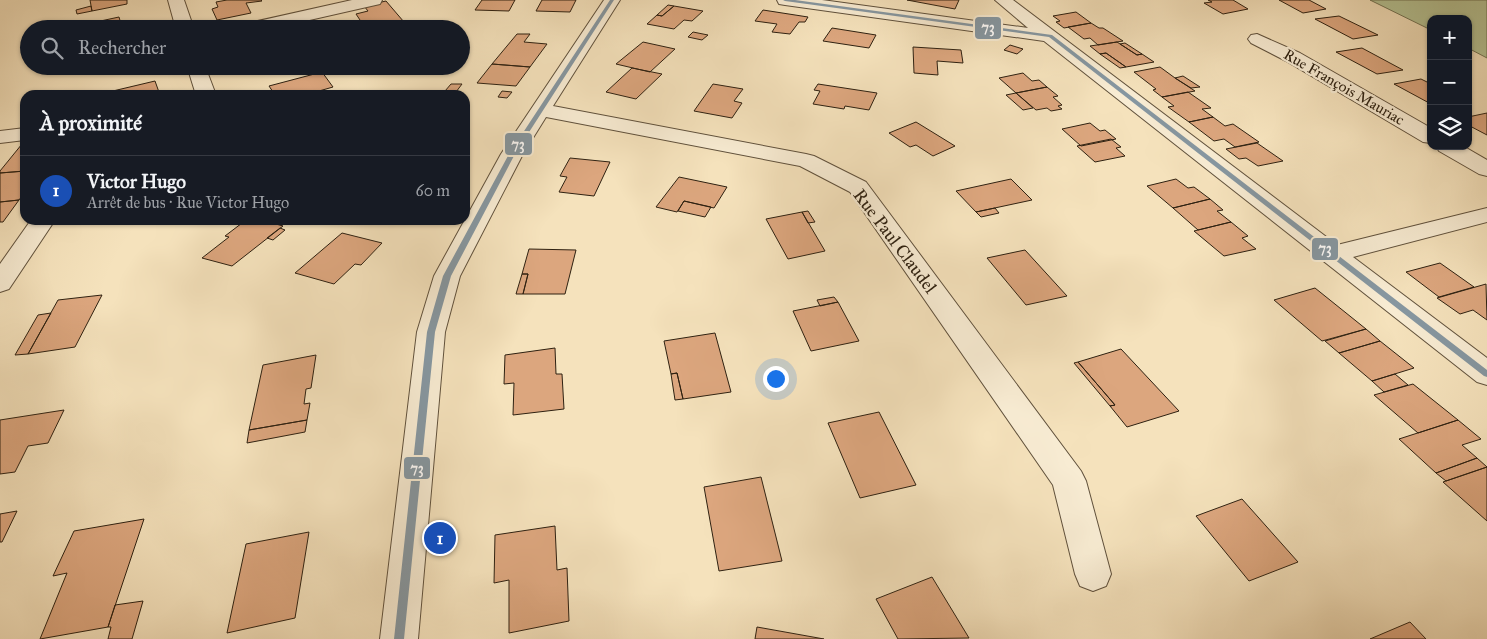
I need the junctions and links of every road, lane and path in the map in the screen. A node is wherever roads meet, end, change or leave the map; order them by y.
1 (176, 0) edge
2 (374, 0) edge
3 (612, 0) edge
4 (785, 0) edge
5 (1003, 0) edge
6 (182, 20) edge
7 (286, 20) edge
8 (1050, 36) junction
9 (1257, 39) dead end
10 (199, 75) edge
11 (204, 90) edge
12 (541, 110) junction
13 (20, 135) edge
14 (1427, 135) edge
15 (0, 137) edge
16 (1454, 150) edge
17 (1487, 169) edge
18 (1487, 215) edge
19 (472, 217) edge
20 (38, 225) edge
21 (469, 225) edge
22 (12, 250) edge
23 (1332, 254) junction
24 (0, 283) edge
25 (1487, 374) edge
26 (1093, 574) dead end
27 (399, 639) edge

1 - 6 street
2 - 7 street
3 - 12 street
4 - 8 street
5 - 8 street
8 - 23 street
9 - 14 street, Rue François Mauriac
10 - 11 street
12 - 19 street
12 - 26 street, Rue Paul Claudel
13 - 15 street
16 - 17 street
18 - 23 street
20 - 22 street
21 - 27 street
22 - 24 street
23 - 25 street

